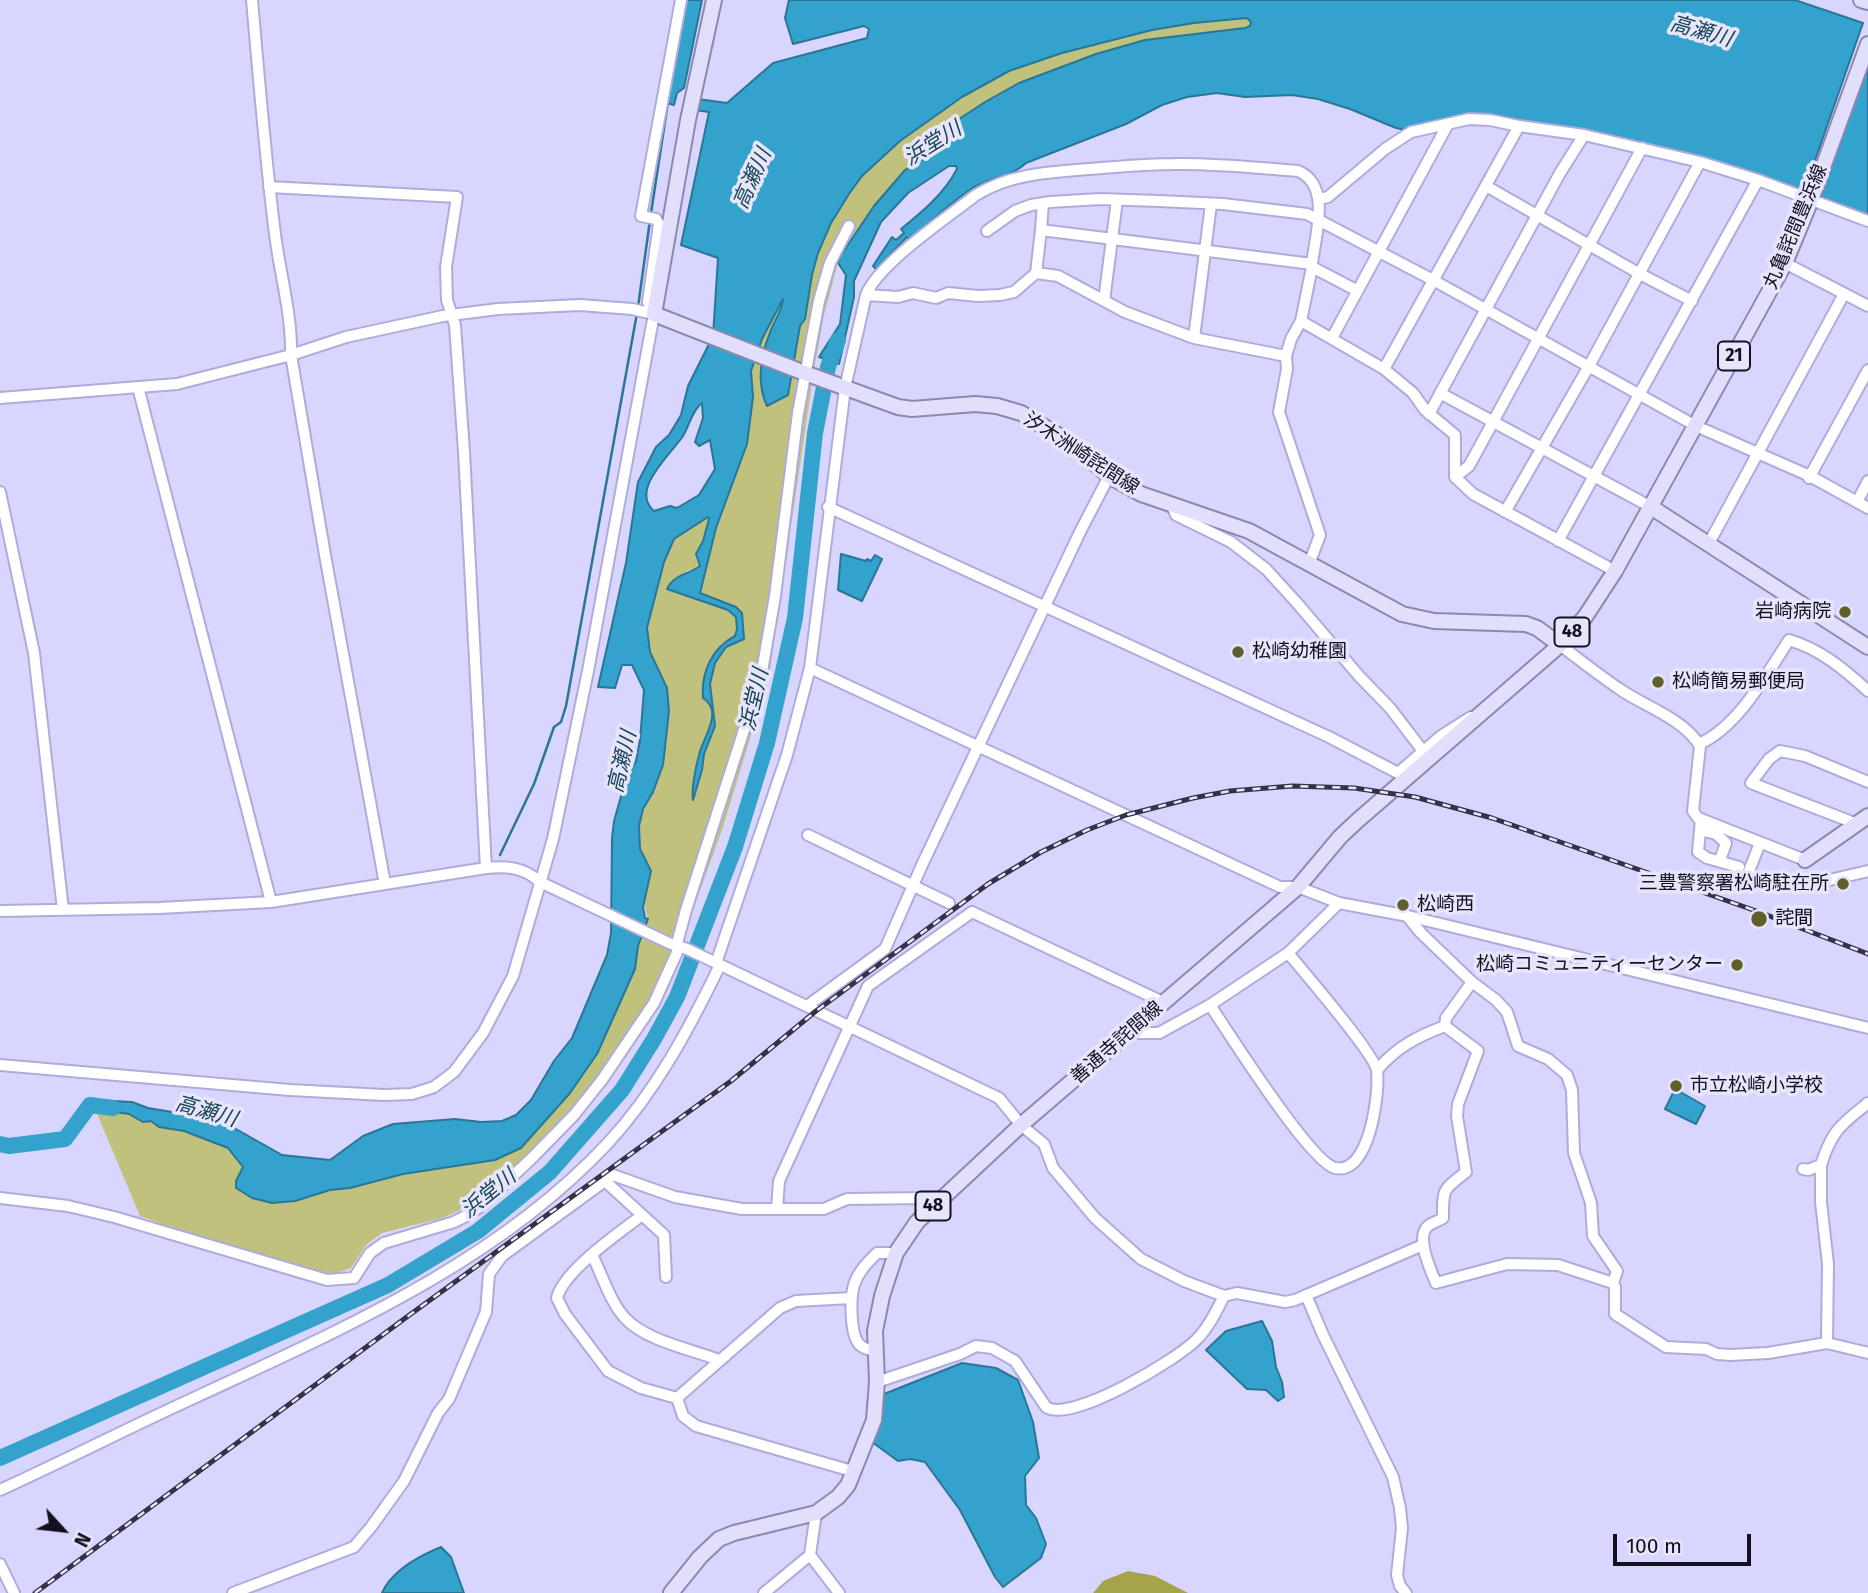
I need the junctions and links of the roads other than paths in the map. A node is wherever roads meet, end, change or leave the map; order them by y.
1 (252, 0) edge
2 (681, 0) edge
3 (1861, 0) edge
4 (717, 1) edge
5 (1868, 2) edge
6 (1868, 44) edge
7 (1448, 124) junction
8 (1519, 126) junction
9 (1584, 135) junction
10 (1642, 148) junction
11 (1700, 162) junction
12 (1758, 180) junction
13 (1486, 186) junction
14 (269, 187) junction
15 (1319, 199) junction
16 (1117, 200) junction
17 (1811, 201) junction
18 (1043, 203) junction
19 (1211, 204) junction
20 (1537, 215) junction
21 (1317, 219) junction
22 (1868, 221) edge
23 (849, 226) dead end
24 (1041, 230) junction
25 (987, 231) dead end
26 (1112, 239) junction
27 (1591, 245) junction
28 (1204, 251) junction
29 (1378, 252) junction
30 (1785, 263) junction
31 (1312, 266) junction
32 (1036, 272) junction
33 (1640, 274) junction
34 (1433, 280) junction
35 (1356, 290) junction
36 (1844, 294) junction
37 (866, 295) junction
38 (1104, 300) junction
39 (1692, 301) junction
40 (1868, 306) edge
41 (1486, 309) junction
42 (647, 312) junction
43 (447, 315) junction
44 (1301, 321) junction
45 (1194, 338) junction
46 (1332, 338) junction
47 (1538, 338) junction
48 (291, 355) junction
49 (1286, 356) junction
50 (1589, 366) junction
51 (1384, 369) junction
52 (1868, 370) edge
53 (808, 374) junction
54 (138, 387) junction
55 (845, 388) junction
56 (1440, 393) junction
57 (1639, 396) junction
58 (0, 398) edge
59 (1429, 414) junction
60 (1492, 422) junction
61 (1696, 426) junction
62 (1542, 448) junction
63 (1759, 453) junction
64 (1109, 476) junction
65 (1455, 477) junction
66 (1809, 477) junction
67 (1593, 478) junction
68 (1868, 481) edge
69 (0, 492) edge
70 (1857, 502) junction
71 (1172, 506) junction
72 (828, 507) junction
73 (1651, 507) junction
74 (1868, 508) edge
75 (1505, 512) junction
76 (1558, 541) junction
77 (1708, 545) junction
78 (1309, 564) junction
79 (1615, 571) junction
80 (1046, 607) junction
81 (1560, 645) junction
82 (1868, 648) edge
83 (810, 668) junction
84 (1868, 691) edge
85 (1489, 708) junction
86 (1699, 744) junction
87 (979, 745) junction
88 (1423, 751) junction
89 (1868, 782) edge
90 (1863, 820) edge
91 (1700, 824) junction
92 (808, 835) dead end
93 (1760, 843) junction
94 (1720, 860) junction
95 (1805, 860) joint
96 (485, 868) junction
97 (1868, 871) edge
98 (1798, 879) dead end
99 (542, 883) junction
100 (385, 884) junction
101 (915, 886) junction
102 (1298, 887) junction
103 (271, 902) junction
104 (949, 903) dead end
105 (1339, 903) junction
106 (63, 910) junction
107 (0, 911) edge
108 (1408, 916) junction
109 (678, 947) junction
110 (1289, 953) junction
111 (718, 964) junction
112 (1472, 982) junction
113 (1165, 1003) junction
114 (1210, 1005) junction
115 (807, 1006) junction
116 (1445, 1026) junction
117 (850, 1027) junction
118 (1868, 1028) edge
119 (1131, 1033) junction
120 (0, 1065) edge
121 (1378, 1069) junction
122 (1868, 1103) edge
123 (1021, 1125) junction
124 (1821, 1165) junction
125 (1803, 1169) dead end
126 (605, 1181) junction
127 (0, 1198) edge
128 (933, 1206) junction
129 (777, 1209) junction
130 (638, 1219) dead end
131 (1423, 1245) junction
132 (896, 1253) junction
133 (592, 1255) junction
134 (666, 1277) dead end
135 (1613, 1283) junction
136 (1306, 1295) junction
137 (1224, 1296) junction
138 (851, 1298) junction
139 (1827, 1343) junction
140 (875, 1351) junction
141 (1868, 1353) edge
142 (719, 1360) junction
143 (877, 1382) junction
144 (677, 1398) junction
145 (852, 1471) junction
146 (0, 1490) edge
147 (816, 1513) junction
148 (810, 1555) junction
149 (0, 1564) edge
150 (14, 1593) edge
151 (233, 1593) edge
152 (671, 1593) edge
153 (764, 1593) edge
154 (839, 1593) edge
155 (1406, 1593) edge

1 - 14 street
2 - 42 street
3 - 5 main road
4 - 42 main road
6 - 17 main road, 丸亀詫間豊浜線 / 21
7 - 8 street
7 - 15 street
7 - 29 street
8 - 9 street
8 - 13 street
9 - 10 street
9 - 20 street
10 - 11 street
10 - 27 street
11 - 12 street
11 - 33 street
12 - 17 street
12 - 39 street
13 - 20 street
13 - 34 street
14 - 43 street
14 - 48 street
15 - 21 street
15 - 37 street
16 - 18 street
16 - 19 street
16 - 26 street
17 - 22 street
17 - 30 main road, 丸亀詫間豊浜線 / 21
18 - 24 street
18 - 25 street
19 - 21 street
19 - 28 street
20 - 27 street
20 - 41 street
21 - 29 street
21 - 31 street
23 - 53 street
24 - 26 street
24 - 32 street
26 - 28 street
26 - 38 street
27 - 33 street
27 - 47 street
28 - 31 street
28 - 45 street
29 - 34 street
29 - 35 street
30 - 36 street
30 - 61 main road, 丸亀詫間豊浜線 / 21
31 - 35 street
31 - 44 street
32 - 37 street
32 - 38 street
33 - 39 street
33 - 50 street
34 - 41 street
34 - 51 street
35 - 46 street
36 - 40 street
36 - 63 street
37 - 55 street
38 - 45 street
39 - 57 street
41 - 47 street
41 - 56 street
42 - 43 street
42 - 53 main road, 汐木洲崎詫間線
42 - 99 street
43 - 48 street
43 - 96 street
44 - 46 street
44 - 49 street
45 - 49 street
46 - 51 street
47 - 50 street
47 - 60 street
48 - 54 street
48 - 100 street
49 - 78 street
50 - 57 street
50 - 62 street
51 - 59 street
52 - 66 street
53 - 55 main road, 汐木洲崎詫間線
53 - 109 street
54 - 58 street
54 - 103 street
55 - 64 main road, 汐木洲崎詫間線
55 - 72 street
56 - 59 street
56 - 60 street
57 - 61 street
57 - 67 street
59 - 65 street
60 - 62 street
60 - 65 street
61 - 63 street
61 - 73 main road, 丸亀詫間豊浜線 / 21
62 - 67 street
62 - 75 street
63 - 66 street
63 - 77 street
64 - 71 main road, 汐木洲崎詫間線
64 - 80 street
65 - 75 street
66 - 70 street
67 - 73 street
67 - 76 street
68 - 70 street
69 - 106 street
70 - 74 street
71 - 78 main road, 汐木洲崎詫間線
71 - 88 street
72 - 80 street
72 - 83 street
73 - 77 main road
73 - 79 main road, 善通寺詫間線 / 48
75 - 76 street
76 - 79 street
77 - 82 main road
78 - 81 main road, 汐木洲崎詫間線
79 - 81 main road, 善通寺詫間線 / 48
80 - 87 street
80 - 88 street
81 - 85 main road, 善通寺詫間線 / 48
81 - 86 street
83 - 87 street
83 - 111 street
84 - 86 street
85 - 88 street
85 - 102 main road, 善通寺詫間線 / 48
86 - 91 street
87 - 101 street
87 - 102 street
89 - 90 street
90 - 95 main road
91 - 93 street
91 - 94 street
91 - 94 street
92 - 101 street
93 - 94 street
93 - 95 street
96 - 99 street
96 - 100 street
97 - 98 street
99 - 109 street
99 - 120 street
100 - 103 street
101 - 104 street
101 - 115 street
102 - 105 street
102 - 113 main road, 善通寺詫間線 / 48
103 - 106 street
105 - 108 street
105 - 110 street
106 - 107 street
108 - 112 street
108 - 118 street
109 - 111 street
109 - 127 street
110 - 114 street
110 - 121 street
111 - 115 street
111 - 146 street
112 - 116 street
112 - 135 street
113 - 117 street
113 - 119 main road, 善通寺詫間線 / 48
114 - 119 street
114 - 121 street
115 - 117 street
116 - 121 street
116 - 131 street
117 - 123 street
117 - 129 street
119 - 123 main road, 善通寺詫間線 / 48
122 - 124 street
123 - 128 main road, 善通寺詫間線 / 48
123 - 137 street
124 - 125 street
124 - 139 street
126 - 129 street
126 - 134 street
126 - 151 street
128 - 129 street
128 - 132 main road, 善通寺詫間線 / 48
130 - 133 street
131 - 135 street
131 - 136 street
132 - 138 street
132 - 140 main road, 善通寺詫間線 / 48
133 - 142 street
133 - 144 street
135 - 139 street
136 - 137 street
136 - 155 street
137 - 143 street
138 - 140 street
138 - 142 street
139 - 141 street
140 - 143 main road, 善通寺詫間線 / 48
142 - 144 street
143 - 145 main road, 善通寺詫間線 / 48
144 - 145 street
145 - 147 main road, 善通寺詫間線 / 48
147 - 148 street
147 - 152 main road, 善通寺詫間線 / 48
148 - 153 street
148 - 154 street
149 - 150 street

